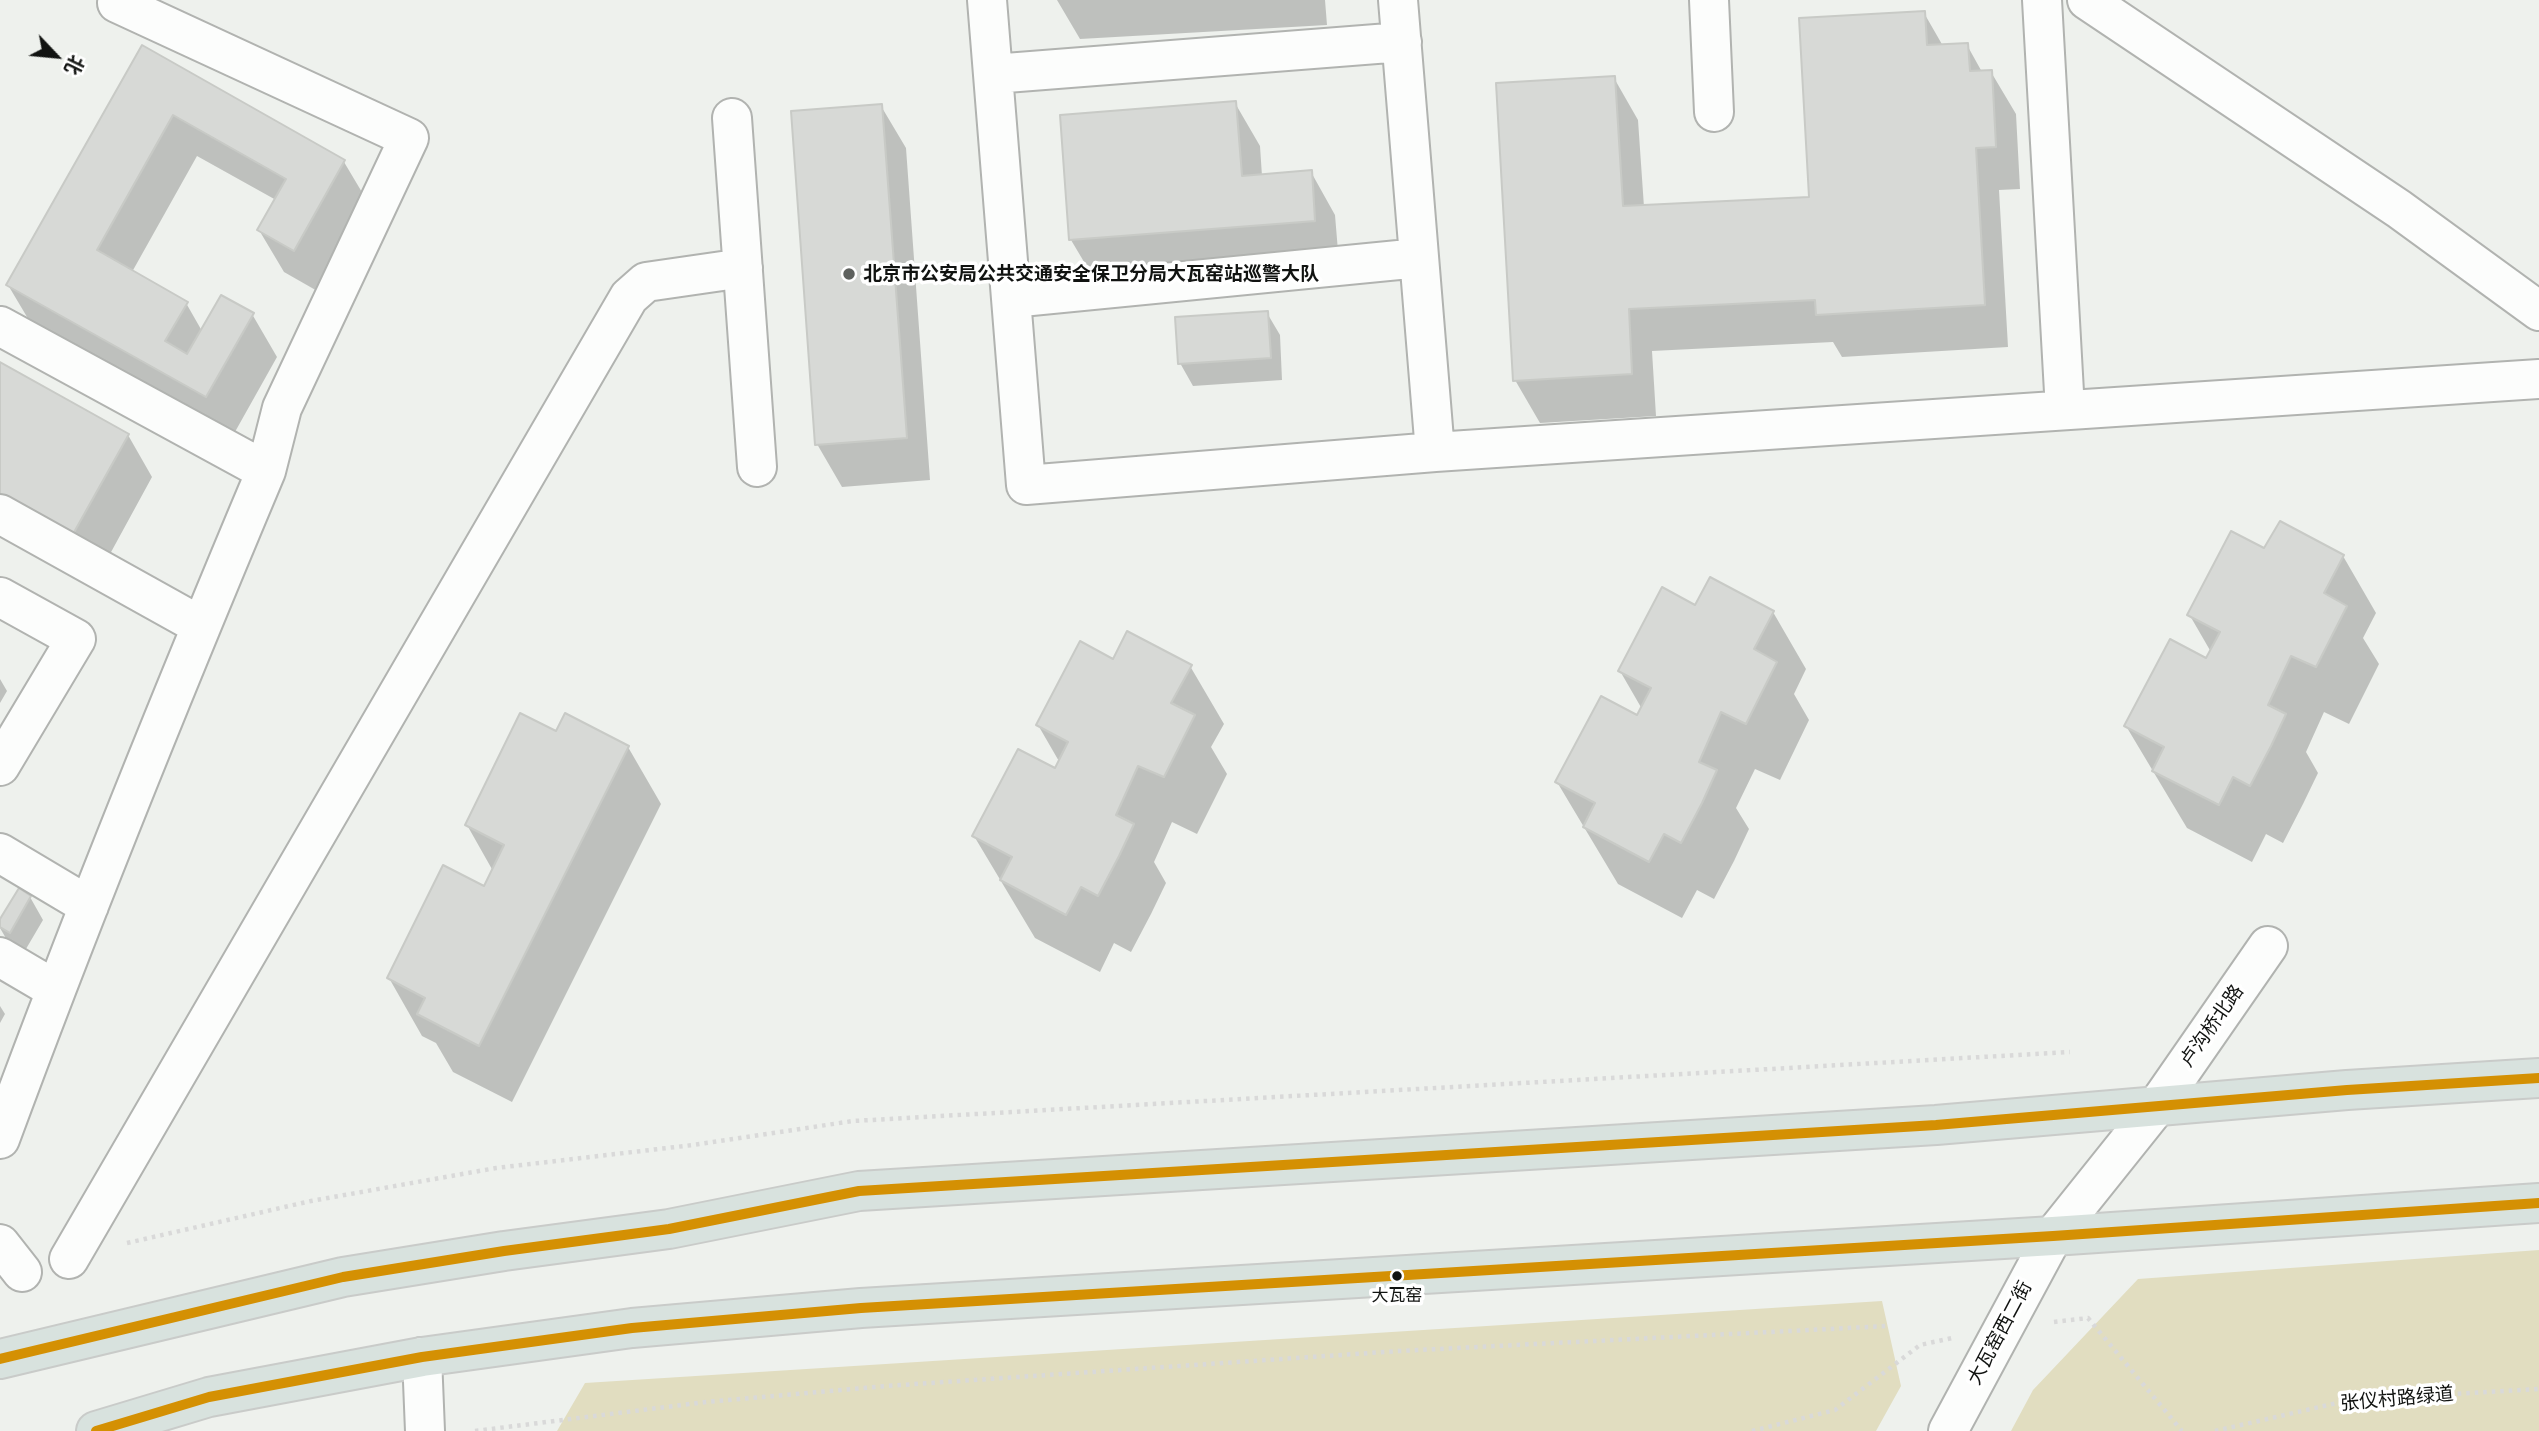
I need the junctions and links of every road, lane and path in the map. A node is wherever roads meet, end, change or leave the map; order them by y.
1 (987, 0) edge
2 (1398, 0) edge
3 (1709, 0) edge
4 (2042, 0) edge
5 (2087, 0) edge
6 (117, 3) dead end
7 (1402, 42) junction
8 (993, 74) junction
9 (1714, 112) dead end
10 (732, 118) dead end
11 (1419, 258) junction
12 (743, 268) junction
13 (1011, 298) junction
14 (2539, 311) edge
15 (0, 326) edge
16 (2539, 379) edge
17 (2065, 410) junction
18 (1435, 452) junction
19 (757, 467) dead end
20 (266, 471) junction
21 (0, 514) edge
22 (0, 597) edge
23 (201, 626) junction
24 (0, 766) edge
25 (0, 853) edge
26 (89, 906) junction
27 (2268, 946) dead end
28 (0, 957) edge
29 (56, 990) junction
30 (2070, 1052) dead end
31 (2539, 1078) edge
32 (2157, 1106) junction
33 (0, 1139) edge
34 (2539, 1203) edge
35 (2053, 1236) junction
36 (69, 1259) joint
37 (1887, 1326) dead end
38 (422, 1357) junction
39 (0, 1359) edge
40 (2539, 1390) edge
41 (96, 1431) edge
42 (425, 1431) edge
43 (475, 1431) edge
44 (1948, 1431) edge
45 (2215, 1431) edge

1 - 8 street
2 - 7 street
3 - 9 street
4 - 17 street
5 - 14 street
6 - 20 street
7 - 8 street
7 - 11 street
8 - 13 street
10 - 12 street
11 - 13 street
11 - 18 street
12 - 19 street
12 - 36 street
13 - 18 street
15 - 20 street
16 - 17 street
17 - 18 street
20 - 23 street
21 - 23 street
22 - 24 street
23 - 26 street
25 - 26 street
26 - 29 street
27 - 32 street, 卢沟桥北路
28 - 29 street
29 - 33 street
30 - 36 path
31 - 32 main road
32 - 35 street, 卢沟桥北路
32 - 39 main road
34 - 35 main road
35 - 38 main road
35 - 44 street, 大瓦窑西二街
37 - 43 path
38 - 41 main road
38 - 42 street
40 - 45 path, 张仪村路绿道

